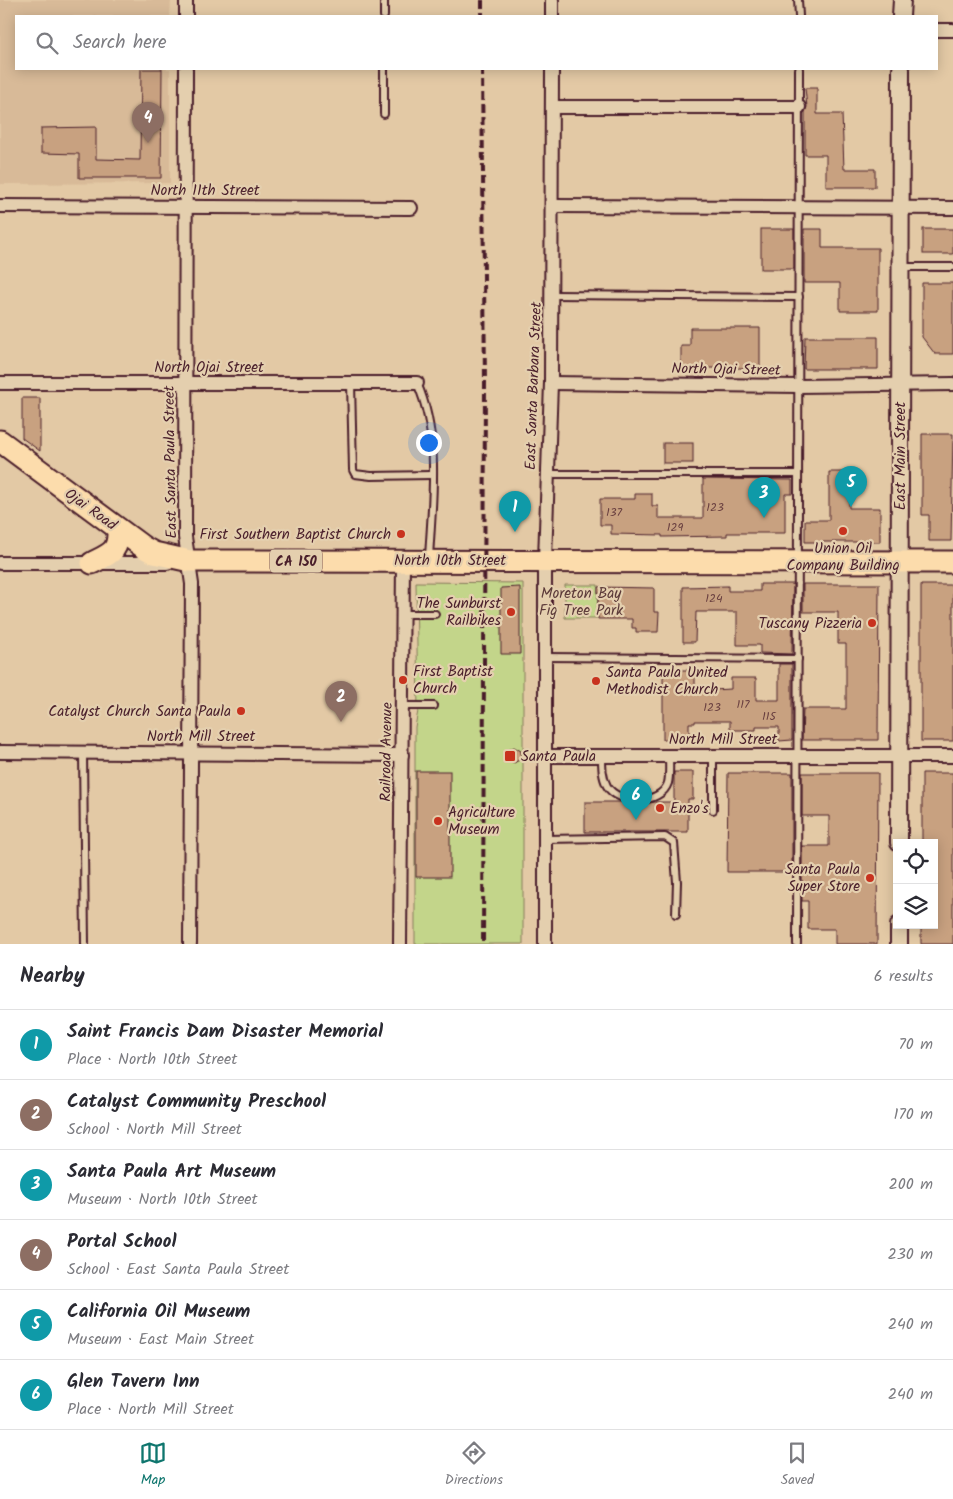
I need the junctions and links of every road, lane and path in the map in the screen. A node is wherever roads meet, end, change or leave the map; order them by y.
1 (186, 0) edge
2 (384, 0) edge
3 (552, 0) edge
4 (798, 0) edge
5 (902, 0) edge
6 (186, 15) edge
7 (384, 15) edge
8 (552, 15) edge
9 (799, 15) edge
10 (902, 15) edge
11 (938, 30) edge
12 (953, 30) edge
13 (186, 70) edge
14 (384, 70) edge
15 (552, 70) edge
16 (799, 70) edge
17 (901, 70) edge
18 (552, 107) junction
19 (799, 107) junction
20 (384, 114) dead end
21 (186, 205) junction
22 (0, 206) edge
23 (553, 206) junction
24 (410, 208) dead end
25 (798, 208) junction
26 (901, 208) junction
27 (953, 208) edge
28 (953, 267) edge
29 (901, 268) junction
30 (552, 295) junction
31 (798, 297) junction
32 (0, 383) edge
33 (185, 383) junction
34 (351, 383) junction
35 (417, 383) joint
36 (551, 383) junction
37 (900, 384) junction
38 (953, 384) edge
39 (798, 386) junction
40 (0, 441) edge
41 (547, 474) junction
42 (798, 474) junction
43 (432, 475) junction
44 (118, 529) junction
45 (403, 560) junction
46 (545, 560) junction
47 (190, 561) junction
48 (429, 561) junction
49 (797, 562) junction
50 (900, 562) junction
51 (953, 562) edge
52 (0, 563) edge
53 (92, 563) junction
54 (404, 614) junction
55 (435, 614) dead end
56 (545, 657) junction
57 (798, 660) junction
58 (404, 706) junction
59 (434, 706) dead end
60 (0, 752) edge
61 (83, 752) junction
62 (190, 752) junction
63 (402, 754) junction
64 (546, 756) junction
65 (602, 756) junction
66 (668, 756) junction
67 (713, 756) junction
68 (797, 756) junction
69 (900, 756) junction
70 (953, 756) edge
71 (713, 810) dead end
72 (546, 839) junction
73 (899, 839) edge
74 (676, 914) dead end
75 (899, 929) edge
76 (85, 944) edge
77 (190, 944) edge
78 (400, 944) edge
79 (545, 944) edge
80 (797, 944) edge
81 (899, 944) edge

1 - 6 street
2 - 7 lane
3 - 8 street
4 - 9 lane
5 - 10 street
11 - 12 street
13 - 21 street, East Santa Paula Street
14 - 20 lane
15 - 18 street, East Santa Barbara Street
16 - 19 lane
17 - 26 street, East Main Street
18 - 19 street
18 - 23 street, East Santa Barbara Street
19 - 25 lane
21 - 22 street, North 11th Street
21 - 24 street, North 11th Street
21 - 33 street, East Santa Paula Street
23 - 25 street
23 - 30 street, East Santa Barbara Street
25 - 26 street
25 - 31 lane
26 - 27 street
26 - 29 street, East Main Street
28 - 29 lane
29 - 37 street, East Main Street
30 - 31 lane
30 - 36 street, East Santa Barbara Street
31 - 39 lane
32 - 33 street, North Ojai Street
33 - 34 street, North Ojai Street
33 - 47 street, East Santa Paula Street
34 - 35 street, North Ojai Street
34 - 43 lane
35 - 43 lane
36 - 39 street, North Ojai Street
36 - 41 street, East Santa Barbara Street
37 - 38 street, North Ojai Street
37 - 39 street, North Ojai Street
37 - 50 street, East Main Street
39 - 42 lane
40 - 44 main road, Ojai Road / CA 150
41 - 42 lane
41 - 46 street, East Santa Barbara Street
42 - 49 lane
43 - 48 lane
44 - 47 main road, Ojai Road / CA 150
44 - 53 main road
45 - 47 main road, North 10th Street / CA 150
45 - 48 main road, North 10th Street / CA 150
45 - 54 street, Railroad Avenue
46 - 48 main road, North 10th Street / CA 150
46 - 49 main road, North 10th Street / CA 150
46 - 56 street, East Santa Barbara Street
47 - 53 street, North 10th Street
47 - 62 street, East Santa Paula Street
49 - 50 main road, North 10th Street / CA 150
49 - 57 lane
50 - 51 main road, CA 150
50 - 69 street, East Main Street
52 - 53 street, North 10th Street
54 - 55 lane
54 - 58 street, Railroad Avenue
56 - 57 lane
56 - 64 street, East Santa Barbara Street
57 - 68 lane
58 - 59 lane
58 - 63 street, Railroad Avenue
60 - 61 street, North Mill Street
61 - 62 street, North Mill Street
61 - 76 lane
62 - 63 street, North Mill Street
62 - 77 street, East Santa Paula Street
63 - 78 street, Railroad Avenue
64 - 65 street, North Mill Street
64 - 72 street, East Santa Barbara Street
65 - 66 street, North Mill Street
65 - 66 lane
66 - 67 street, North Mill Street
67 - 68 street, North Mill Street
67 - 71 lane
68 - 69 street, North Mill Street
68 - 80 lane
69 - 70 street, North Mill Street
69 - 73 street, East Main Street
72 - 74 lane
72 - 79 street, East Santa Barbara Street
75 - 81 street

